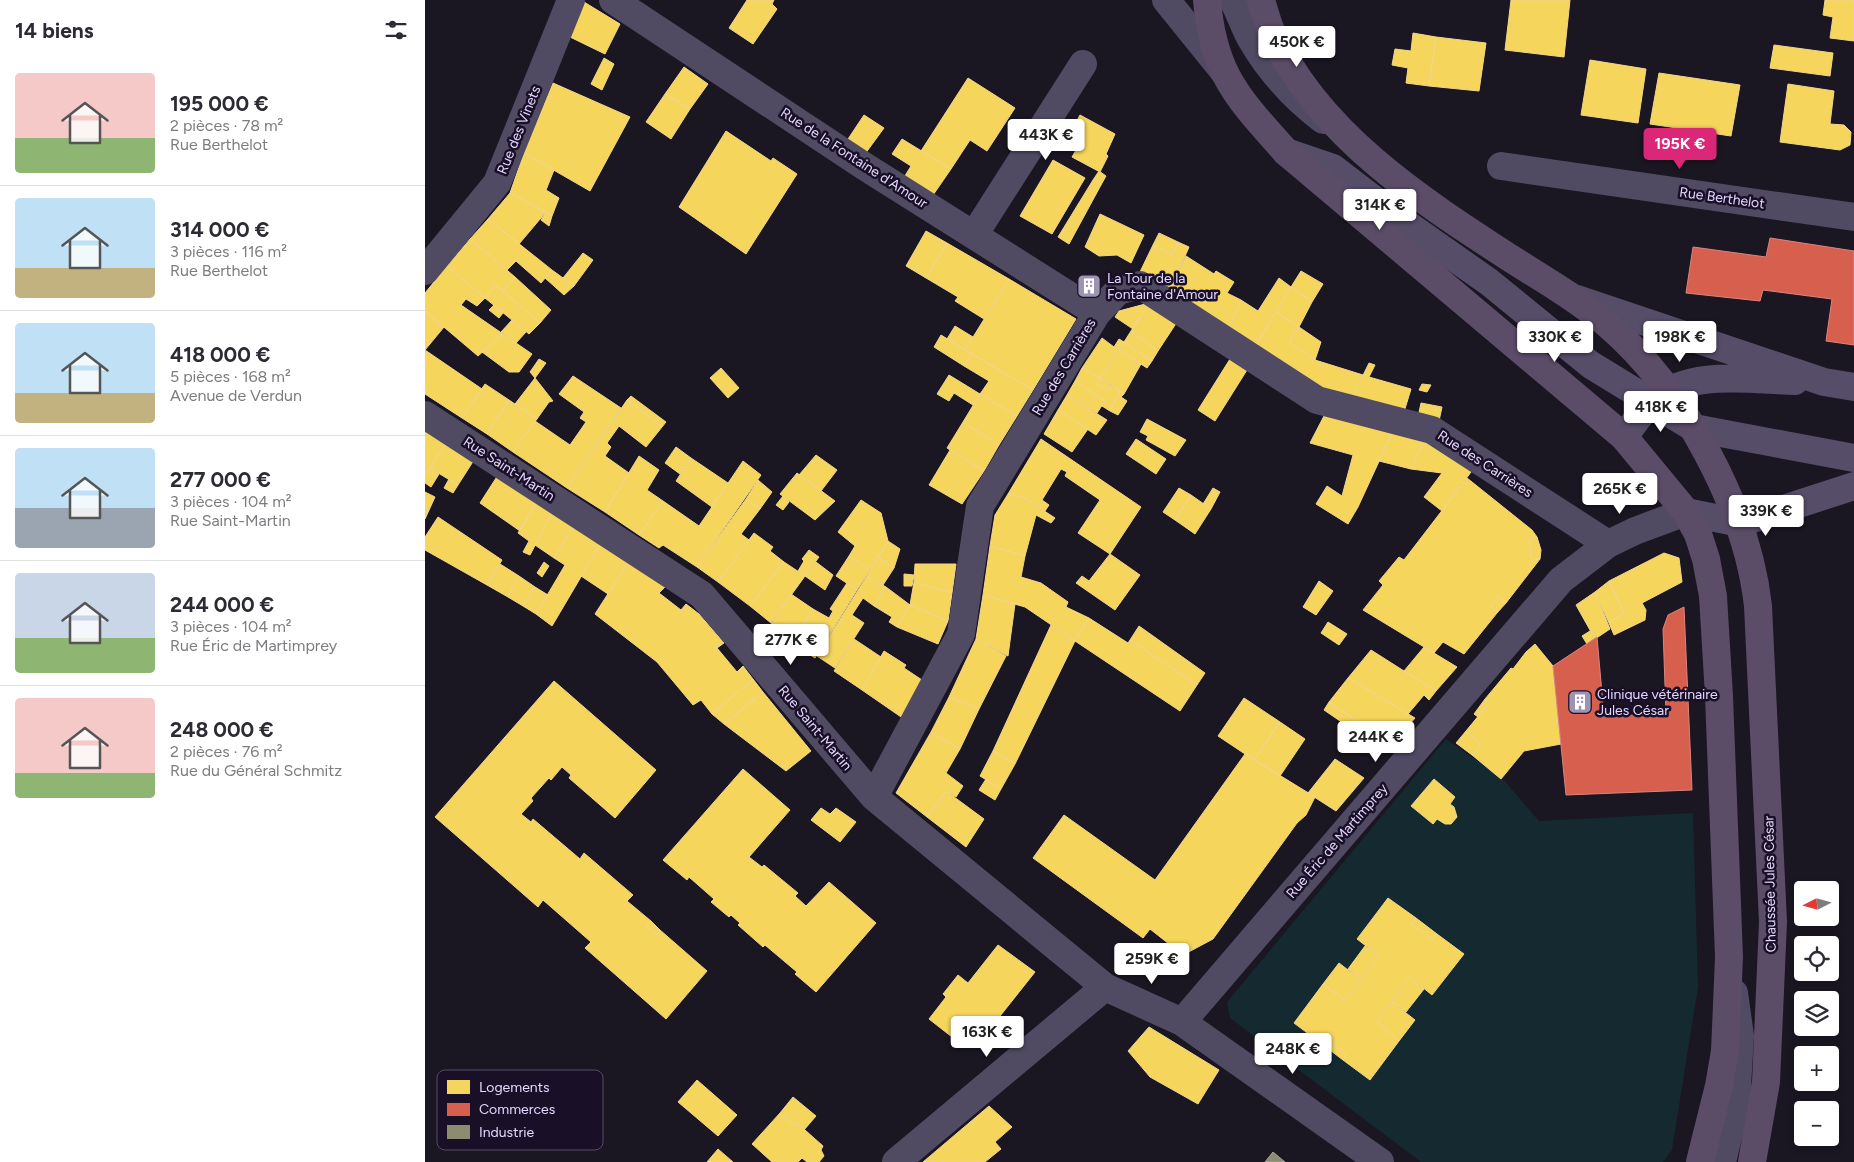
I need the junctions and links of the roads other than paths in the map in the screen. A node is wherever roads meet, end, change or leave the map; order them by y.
1 (571, 0) edge
2 (613, 0) edge
3 (1166, 0) edge
4 (1207, 0) edge
5 (1233, 0) edge
6 (1261, 0) edge
7 (1083, 64) dead end
8 (1226, 75) junction
9 (1353, 141) junction
10 (1286, 152) junction
11 (1501, 166) dead end
12 (1854, 217) edge
13 (974, 235) junction
14 (425, 270) edge
15 (1570, 296) junction
16 (1097, 313) junction
17 (1824, 382) junction
18 (1854, 387) edge
19 (1659, 396) junction
20 (425, 414) edge
21 (1693, 428) junction
22 (1624, 437) junction
23 (1854, 458) edge
24 (1854, 486) edge
25 (1686, 512) junction
26 (1740, 523) junction
27 (1608, 544) junction
28 (874, 797) junction
29 (1729, 957) junction
30 (1105, 987) junction
31 (1182, 1022) junction
32 (896, 1162) edge
33 (1380, 1162) edge
34 (1701, 1162) edge
35 (1722, 1162) edge
36 (1752, 1162) edge

1 - 14 street, Rue des Vinets
2 - 13 street, Rue de la Fontaine d'Amour
3 - 8 street
4 - 8 main road
5 - 9 street
6 - 9 main road, Chaussée Jules César
7 - 13 street
8 - 10 main road
9 - 15 main road, Chaussée Jules César
10 - 19 main road
10 - 22 main road
11 - 12 street, Rue Berthelot
13 - 16 street, Rue de la Fontaine d'Amour
15 - 17 main road
15 - 19 main road, Chaussée Jules César
16 - 27 street, Rue des Carrières
16 - 28 street, Rue des Carrières
17 - 18 main road
17 - 19 main road
19 - 21 main road, Chaussée Jules César
19 - 22 main road
20 - 28 street, Rue Saint-Martin
21 - 23 main road
21 - 26 main road, Chaussée Jules César
22 - 25 main road
24 - 26 main road
25 - 26 main road
25 - 27 street, Rue Éric de Martimprey
25 - 29 main road
26 - 36 main road, Chaussée Jules César
27 - 31 street, Rue Éric de Martimprey
28 - 30 street, Rue Saint-Martin
29 - 34 main road
29 - 35 street
30 - 31 street, Rue Saint-Martin
30 - 32 street
31 - 33 street, Rue Saint-Martin

